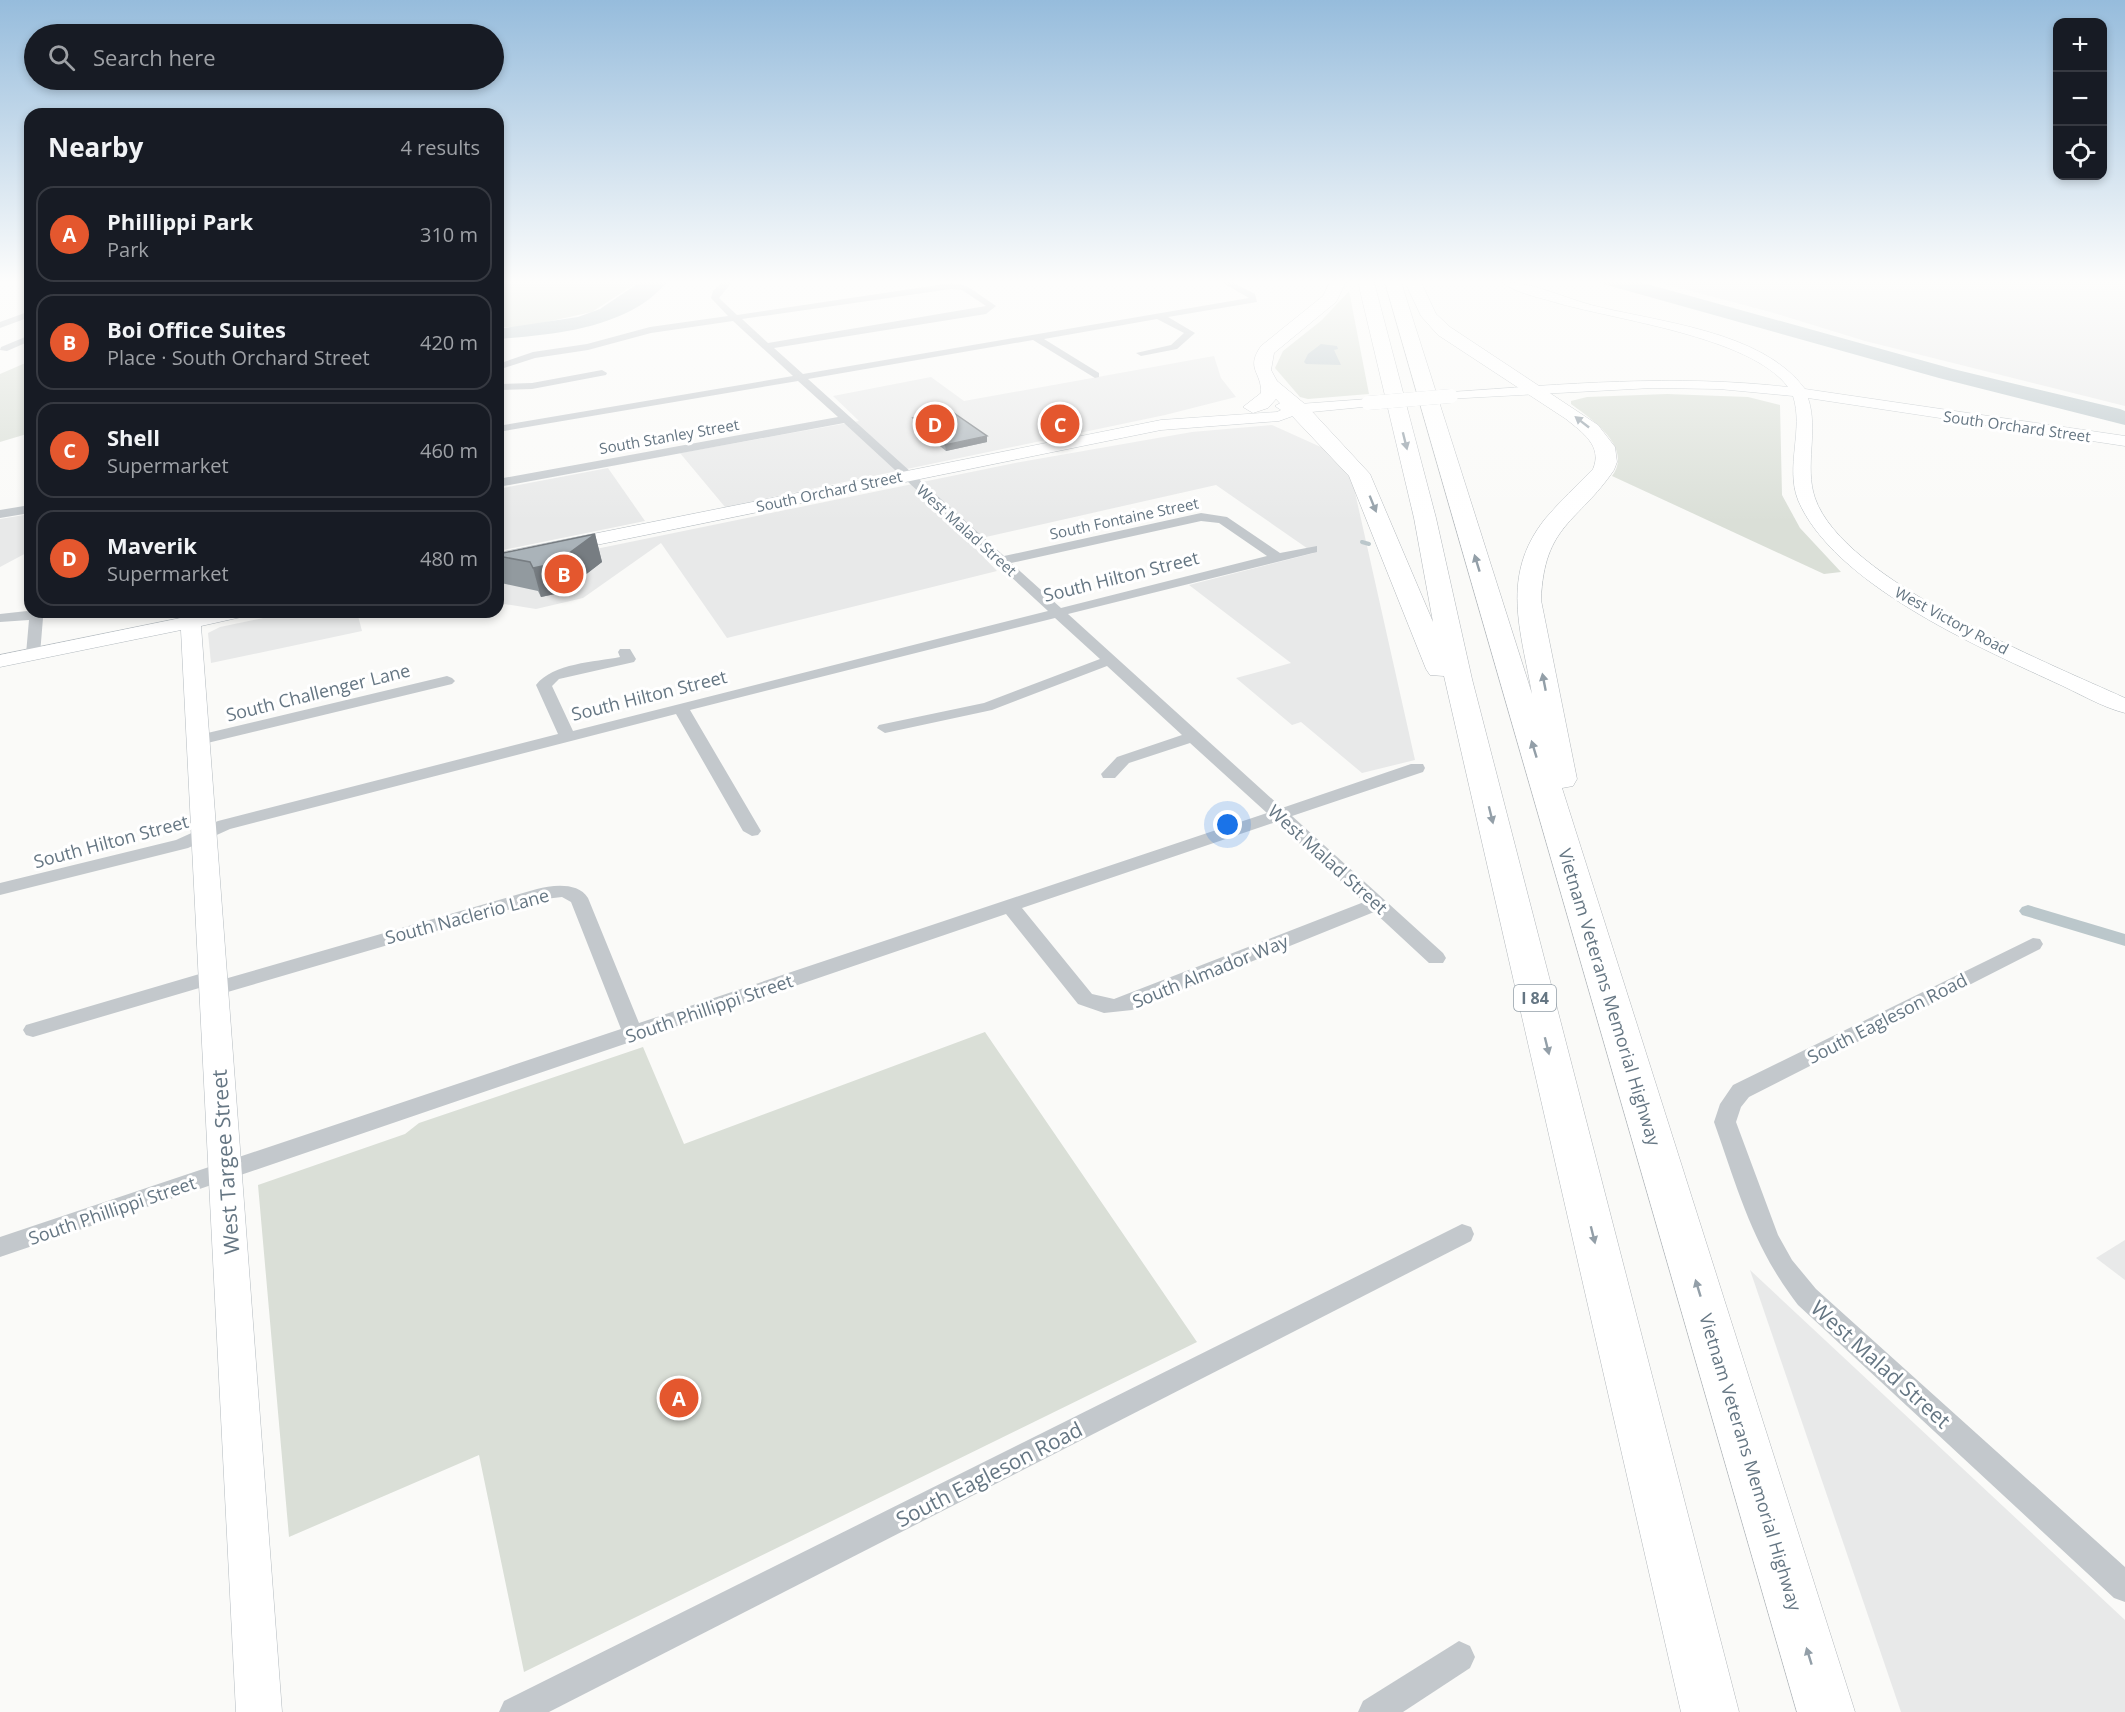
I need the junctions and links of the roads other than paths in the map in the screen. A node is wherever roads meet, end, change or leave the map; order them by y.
1 (783, 362) edge
2 (891, 362) edge
3 (1074, 362) edge
4 (1263, 362) edge
5 (1386, 362) edge
6 (1416, 362) edge
7 (1493, 362) edge
8 (1764, 362) edge
9 (602, 373) dead end
10 (1095, 375) dead end
11 (800, 377) junction
12 (1270, 384) junction
13 (504, 387) edge
14 (1537, 390) junction
15 (1798, 393) junction
16 (1253, 407) junction
17 (1299, 409) junction
18 (846, 419) junction
19 (1161, 425) junction
20 (504, 428) edge
21 (2125, 441) edge
22 (908, 475) junction
23 (504, 482) edge
24 (24, 510) edge
25 (0, 514) edge
26 (1312, 549) dead end
27 (504, 558) edge
28 (1278, 558) junction
29 (1001, 561) junction
30 (1057, 611) junction
31 (24, 615) edge
32 (0, 618) edge
33 (36, 618) edge
34 (186, 618) edge
35 (190, 618) edge
36 (625, 652) dead end
37 (33, 654) junction
38 (1110, 660) junction
39 (0, 661) edge
40 (447, 681) dead end
41 (2125, 706) edge
42 (680, 707) junction
43 (885, 728) dead end
44 (567, 736) junction
45 (1194, 736) junction
46 (199, 740) junction
47 (1479, 765) junction
48 (1417, 768) dead end
49 (1109, 774) dead end
50 (1281, 816) junction
51 (752, 831) dead end
52 (205, 836) junction
53 (0, 890) edge
54 (1377, 904) junction
55 (1011, 907) junction
56 (1590, 926) junction
57 (2032, 944) dead end
58 (1436, 958) dead end
59 (213, 983) junction
60 (33, 1030) dead end
61 (633, 1034) junction
62 (1741, 1091) joint
63 (226, 1171) junction
64 (1462, 1234) dead end
65 (0, 1248) edge
66 (2125, 1587) edge
67 (1459, 1657) dead end
68 (259, 1712) edge
69 (515, 1712) edge
70 (1374, 1712) edge
71 (1710, 1712) edge
72 (1826, 1712) edge

1 - 11 street, West Malad Street
2 - 11 street
3 - 10 street
4 - 12 highway
5 -> 47 highway, I 84
56 -> 6 highway, Vietnam Veterans Memorial Highway
7 - 14 highway
8 - 15 main road
9 - 13 street
11 - 18 street, West Malad Street
11 - 20 street
12 - 16 highway
12 - 17 highway
14 - 15 main road, South Orchard Street
14 - 17 main road, South Orchard Street, bridge
56 -> 14 highway
15 - 21 main road, South Orchard Street
15 - 41 main road, West Victory Road
16 - 17 main road, South Orchard Street
16 - 19 main road, South Orchard Street
17 - 19 main road, South Orchard Street
17 -> 47 highway
18 - 22 street, West Malad Street
18 - 23 street, South Stanley Street
19 - 22 main road, South Orchard Street
22 - 27 main road, South Orchard Street
22 - 29 street, West Malad Street
24 - 25 street
26 - 28 street, South Hilton Street
28 - 29 street, South Fontaine Street
28 - 30 street, South Hilton Street
29 - 30 street, West Malad Street
30 - 38 street, West Malad Street
30 - 42 street, South Hilton Street
31 - 32 street
33 - 37 street
34 - 37 main road
35 - 46 main road, West Targee Street
36 - 44 street
37 - 39 main road
38 - 43 street
38 - 45 street, West Malad Street
40 - 46 street, South Challenger Lane
42 - 44 street, South Hilton Street
42 - 51 street
44 - 52 street, South Hilton Street
45 - 49 street
45 - 50 street, West Malad Street
46 - 52 main road, West Targee Street
47 -> 71 highway, I 84
48 - 50 street, South Phillippi Street
50 - 54 street, West Malad Street
50 - 55 street, South Phillippi Street
52 - 53 street, South Hilton Street
52 - 59 main road, West Targee Street
54 - 55 street, South Almador Way
54 - 58 street, West Malad Street
55 - 61 street, South Phillippi Street
72 -> 56 highway, Vietnam Veterans Memorial Highway
57 - 62 street, South Eagleson Road
59 - 60 street, South Naclerio Lane
59 - 61 street, South Naclerio Lane
59 - 63 main road, West Targee Street
61 - 63 street, South Phillippi Street
62 - 66 street, West Malad Street
63 - 65 street, South Phillippi Street
63 - 68 main road, West Targee Street
64 - 69 street, South Eagleson Road
67 - 70 street

